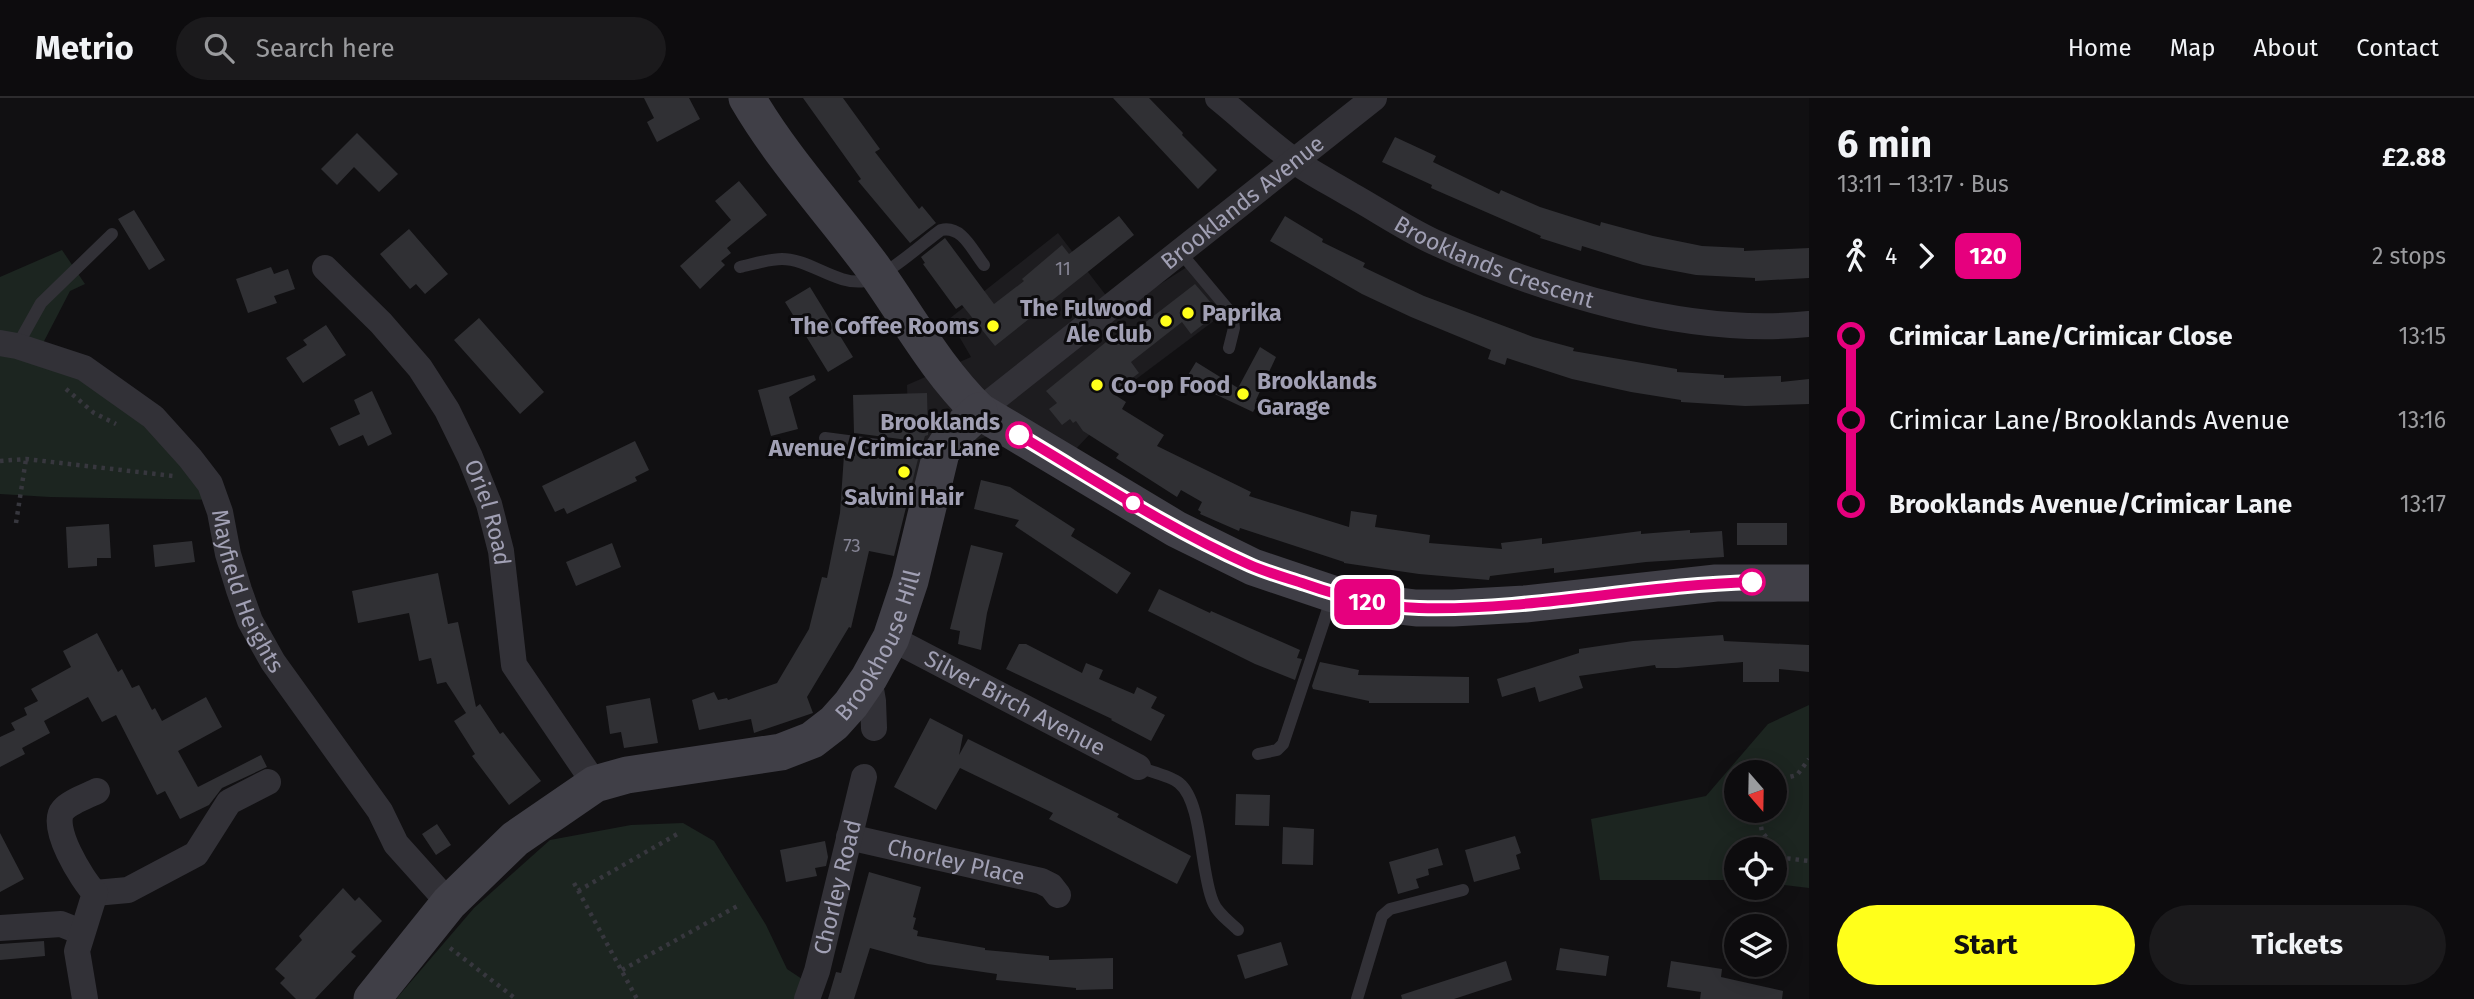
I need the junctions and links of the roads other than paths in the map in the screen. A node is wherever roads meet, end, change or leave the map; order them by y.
1 (747, 98) edge
2 (1218, 98) edge
3 (1374, 98) edge
4 (1295, 162) junction
5 (111, 234) dead end
6 (1180, 252) junction
7 (984, 265) dead end
8 (740, 267) dead end
9 (325, 268) dead end
10 (879, 276) junction
11 (1809, 324) edge
12 (8, 345) edge
13 (1229, 348) dead end
14 (979, 411) junction
15 (825, 438) dead end
16 (941, 453) junction
17 (1809, 583) edge
18 (1333, 594) junction
19 (891, 638) junction
20 (869, 678) junction
21 (874, 728) dead end
22 (1258, 754) dead end
23 (1138, 767) joint
24 (864, 777) dead end
25 (268, 782) dead end
26 (595, 784) junction
27 (97, 791) dead end
28 (849, 837) junction
29 (1463, 890) dead end
30 (95, 893) junction
31 (1058, 895) dead end
32 (438, 916) junction
33 (0, 928) edge
34 (1238, 930) dead end
35 (81, 932) junction
36 (85, 999) edge
37 (372, 999) edge
38 (807, 999) edge
39 (1357, 999) edge

1 - 10 street
2 - 4 street, Brooklands Crescent
3 - 4 street, Brooklands Avenue
4 - 6 street, Brooklands Avenue
4 - 11 street, Brooklands Crescent
5 - 12 lane
6 - 13 lane
6 - 14 street, Brooklands Avenue
7 - 10 lane
8 - 10 lane
9 - 26 street, Oriel Road
10 - 14 street
12 - 32 street, Mayfield Heights
14 - 16 street, Brookhouse Hill
14 - 18 street
15 - 16 lane
16 - 19 street, Brookhouse Hill
17 - 18 street
18 - 22 lane
19 - 20 street, Brookhouse Hill
19 - 23 street, Silver Birch Avenue
20 - 21 street
20 - 26 street, Brookhouse Hill
23 - 34 lane
24 - 28 street, Chorley Road
25 - 30 street
26 - 32 street, Brookhouse Hill
27 - 30 street
28 - 31 street, Chorley Place
28 - 38 street, Chorley Road
29 - 39 lane
30 - 35 street
32 - 37 street, Brookhouse Hill
33 - 35 street
35 - 36 street

